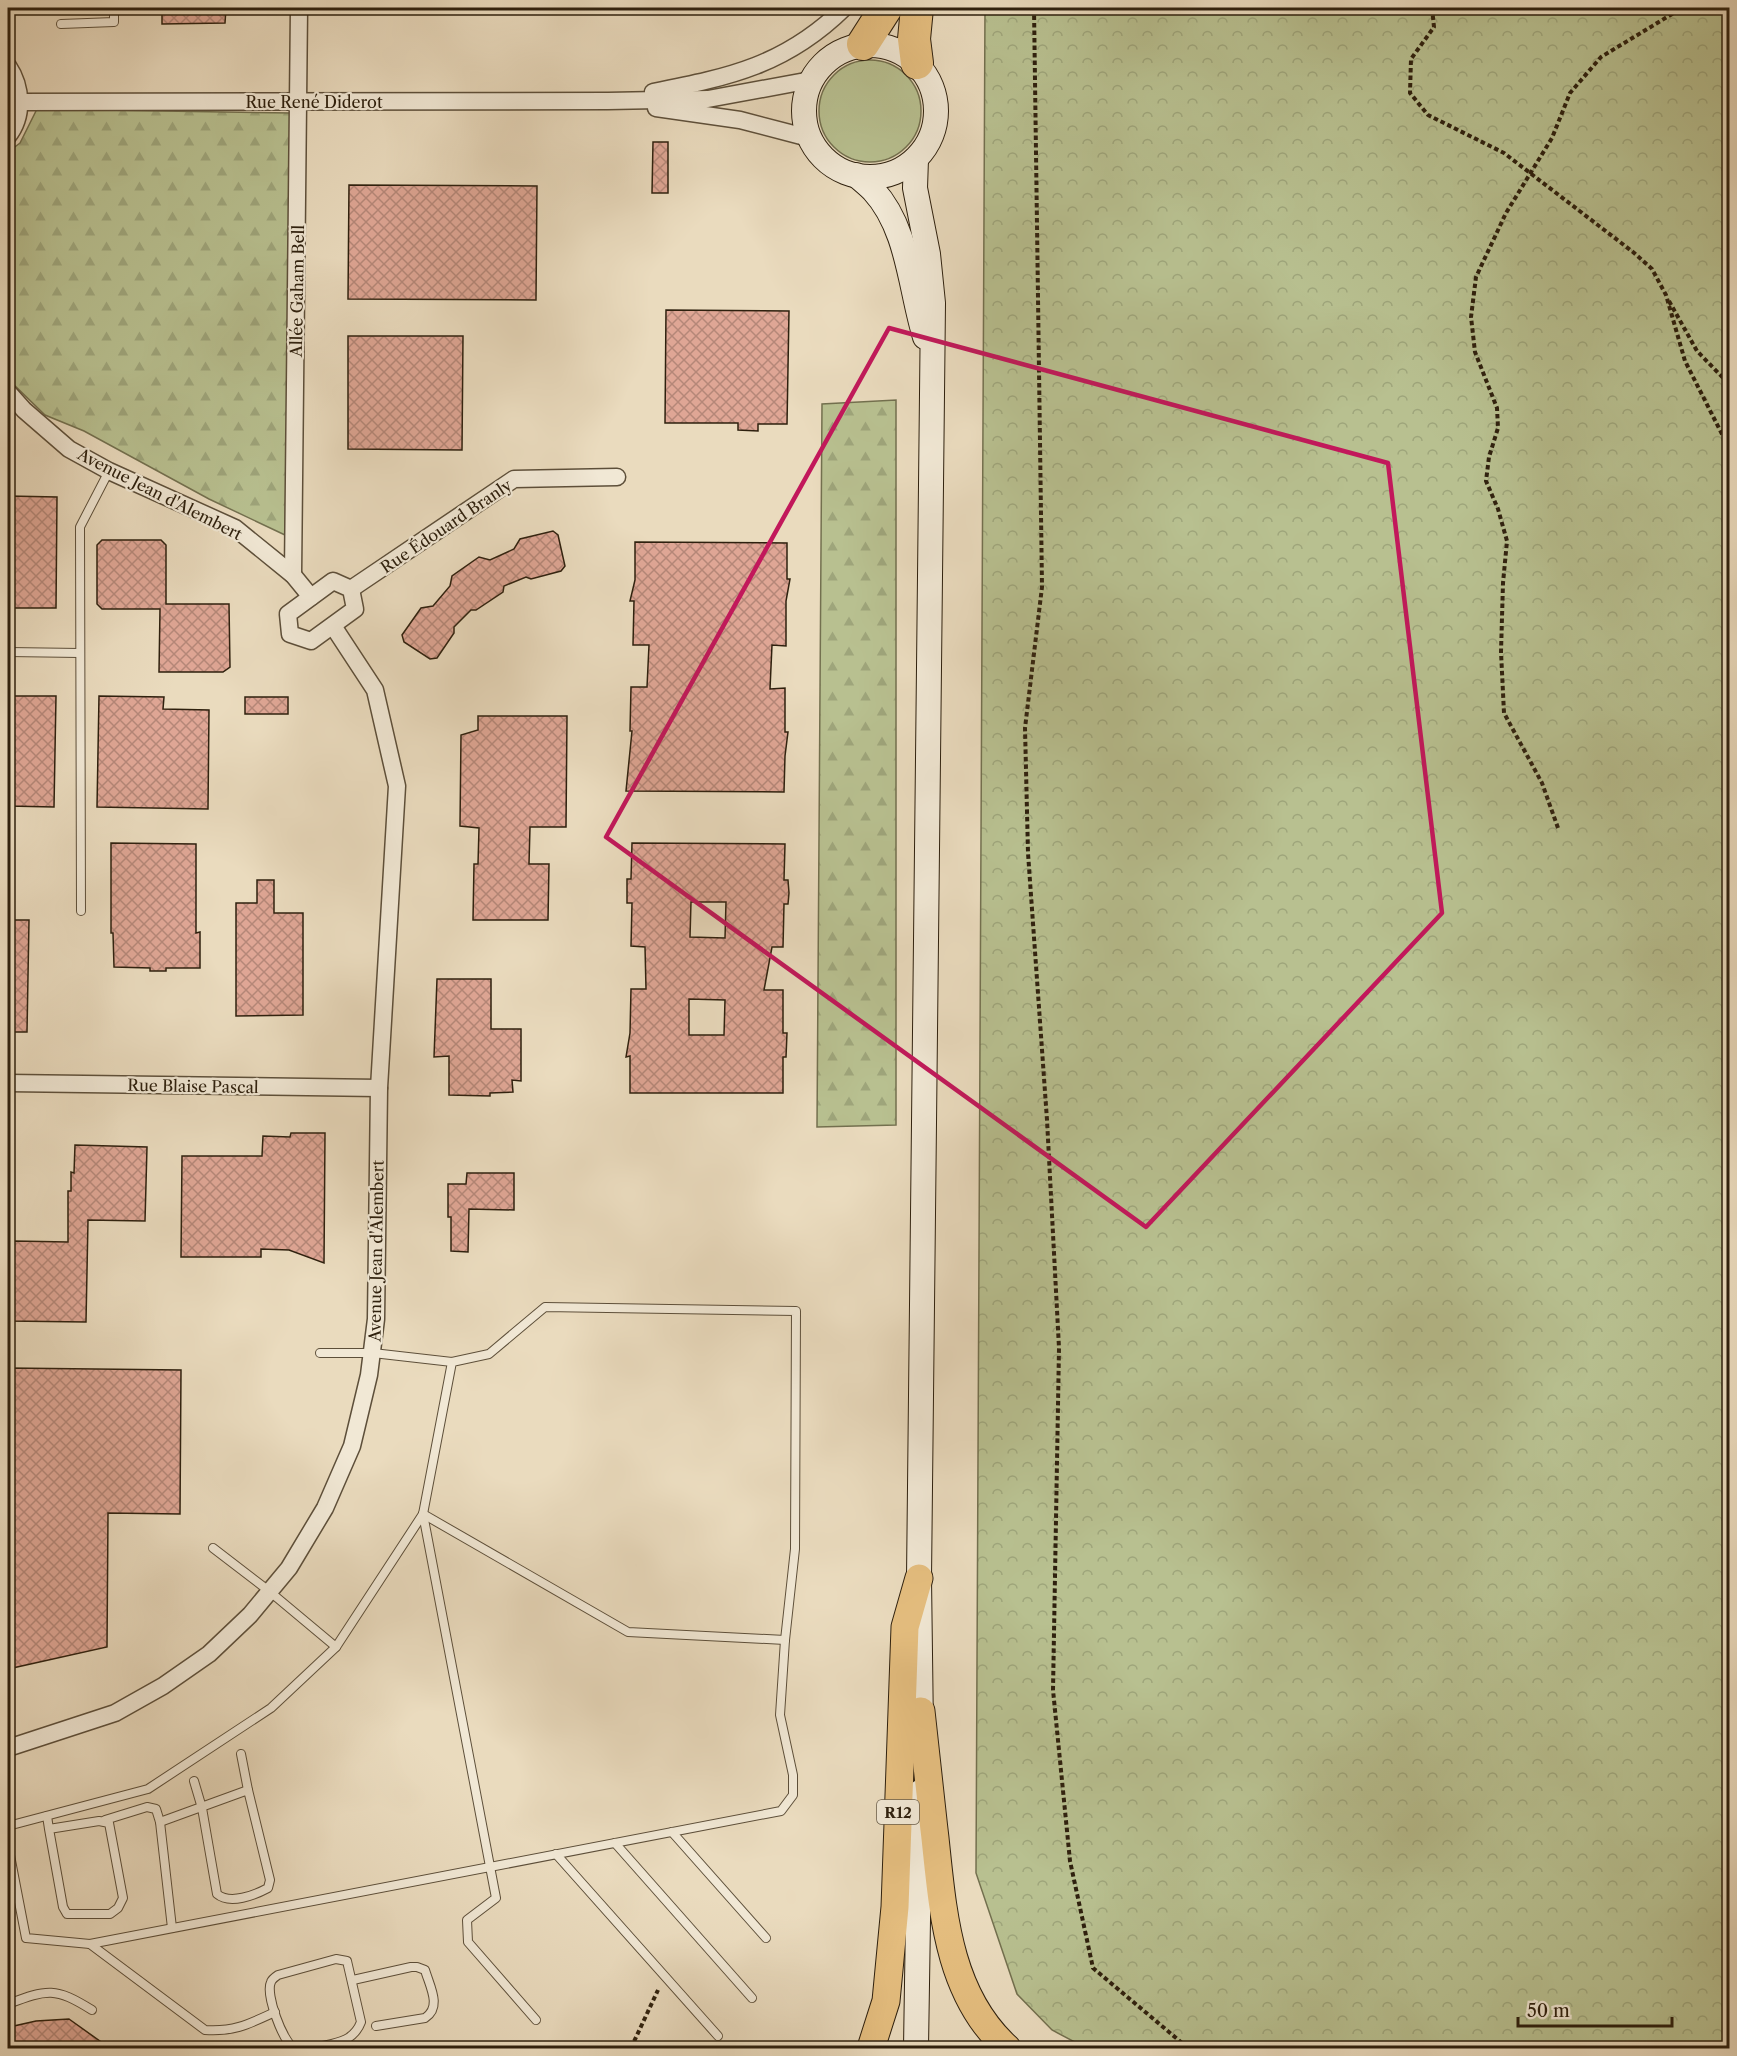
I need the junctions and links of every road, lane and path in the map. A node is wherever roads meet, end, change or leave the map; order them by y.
1 (114, 8) edge
2 (299, 8) edge
3 (844, 8) edge
4 (886, 8) edge
5 (917, 8) edge
6 (1034, 8) edge
7 (1432, 8) edge
8 (1682, 8) edge
9 (61, 24) dead end
10 (863, 44) junction
11 (917, 63) junction
12 (8, 66) edge
13 (811, 80) junction
14 (608, 101) junction
15 (20, 102) junction
16 (299, 102) junction
17 (8, 136) edge
18 (809, 138) junction
19 (916, 159) junction
20 (1530, 172) junction
21 (856, 175) junction
22 (1666, 295) junction
23 (931, 356) junction
24 (1730, 385) edge
25 (8, 392) edge
26 (1730, 450) edge
27 (109, 471) junction
28 (617, 477) dead end
29 (293, 575) junction
30 (351, 589) junction
31 (311, 597) junction
32 (333, 626) junction
33 (8, 652) edge
34 (80, 653) junction
35 (1558, 828) dead end
36 (81, 911) dead end
37 (8, 1083) edge
38 (379, 1088) junction
39 (320, 1353) dead end
40 (373, 1353) junction
41 (452, 1362) junction
42 (423, 1514) junction
43 (213, 1548) dead end
44 (919, 1578) junction
45 (269, 1591) junction
46 (785, 1640) junction
47 (336, 1647) junction
48 (921, 1711) junction
49 (8, 1748) edge
50 (241, 1754) dead end
51 (194, 1781) dead end
52 (248, 1790) junction
53 (202, 1808) junction
54 (47, 1816) junction
55 (105, 1820) junction
56 (160, 1822) junction
57 (8, 1826) edge
58 (49, 1829) junction
59 (672, 1832) junction
60 (615, 1843) junction
61 (8, 1845) edge
62 (556, 1854) junction
63 (491, 1867) junction
64 (14, 1890) edge
65 (8, 1898) edge
66 (172, 1928) junction
67 (766, 1938) dead end
68 (90, 1944) junction
69 (664, 1976) junction
70 (353, 1980) junction
71 (752, 1998) dead end
72 (8, 2004) edge
73 (92, 2010) dead end
74 (275, 2012) junction
75 (536, 2020) dead end
76 (376, 2026) dead end
77 (718, 2036) dead end
78 (294, 2049) edge
79 (314, 2049) edge
80 (631, 2049) edge
81 (871, 2049) edge
82 (916, 2049) edge
83 (1007, 2049) edge
84 (1188, 2049) edge

1 - 9 lane
2 - 16 street, Allée Gaham Bell
3 - 14 street
4 - 10 highway
5 - 11 highway
6 - 84 path
7 - 20 path
8 - 20 path
10 - 11 main road
10 - 13 main road
11 - 19 main road
12 - 15 street
13 - 14 street
13 - 18 main road
14 - 16 street, Rue René Diderot
14 - 18 street
15 - 16 street, Rue René Diderot
15 - 17 street
16 - 29 street, Allée Gaham Bell
18 - 21 main road
19 - 21 main road
19 - 23 main road, R12
20 - 22 path
20 - 35 path
21 - 23 main road
22 - 24 path
22 - 26 path
23 - 44 main road, R12
25 - 27 street, Avenue Jean d'Alembert
27 - 29 street, Avenue Jean d'Alembert
27 - 34 lane
28 - 30 street, Rue Édouard Branly
29 - 31 street, Avenue Jean d'Alembert
30 - 31 street
30 - 32 street
31 - 32 street
32 - 38 street, Avenue Jean d'Alembert
33 - 34 lane
34 - 36 lane
37 - 38 street, Rue Blaise Pascal
38 - 40 street, Avenue Jean d'Alembert
39 - 40 lane
40 - 41 lane
40 - 45 street, Avenue Jean d'Alembert
41 - 42 lane
41 - 46 lane
42 - 46 lane
42 - 47 lane
42 - 63 lane
43 - 45 lane
44 - 48 main road, R12
44 - 81 main road, R12
45 - 47 lane
45 - 49 street, Avenue Jean d'Alembert
46 - 59 lane
47 - 54 lane
48 - 82 main road, R12
48 - 83 main road, R12
50 - 52 lane
51 - 53 lane
52 - 53 lane
52 - 53 lane
53 - 56 lane
54 - 57 lane
54 - 58 lane
55 - 56 lane
55 - 58 lane
55 - 58 lane
56 - 66 lane
59 - 60 lane
59 - 67 lane
60 - 62 lane
60 - 71 lane
61 - 64 lane
62 - 63 lane
62 - 69 lane
63 - 66 lane
63 - 75 lane
64 - 65 lane
64 - 68 lane
66 - 68 lane
68 - 74 lane
69 - 77 lane
69 - 80 path
70 - 74 lane
70 - 76 lane
70 - 79 lane
72 - 73 lane
74 - 78 lane

